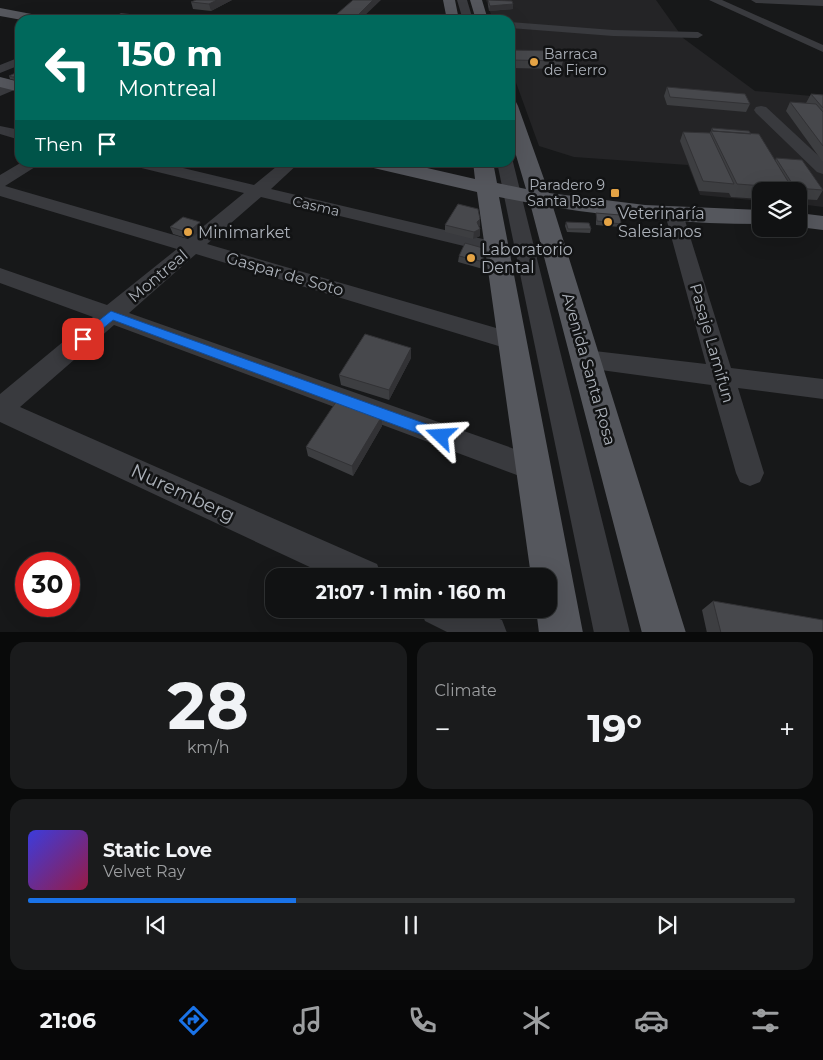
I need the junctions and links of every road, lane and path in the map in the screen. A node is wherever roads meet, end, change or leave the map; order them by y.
1 (449, 0) edge
2 (462, 0) edge
3 (476, 0) edge
4 (714, 0) edge
5 (756, 0) edge
6 (823, 3) edge
7 (136, 9) dead end
8 (0, 12) edge
9 (16, 15) edge
10 (123, 15) edge
11 (452, 15) edge
12 (466, 15) edge
13 (480, 15) edge
14 (515, 25) edge
15 (781, 30) junction
16 (815, 31) dead end
17 (698, 35) dead end
18 (823, 49) edge
19 (15, 62) edge
20 (0, 69) edge
21 (761, 110) dead end
22 (0, 130) edge
23 (15, 133) edge
24 (26, 167) edge
25 (155, 167) edge
26 (286, 167) edge
27 (408, 167) edge
28 (437, 167) edge
29 (508, 167) edge
30 (823, 169) edge
31 (507, 181) edge
32 (0, 182) edge
33 (0, 190) edge
34 (257, 192) junction
35 (674, 214) junction
36 (752, 215) edge
37 (752, 217) edge
38 (807, 221) edge
39 (823, 222) edge
40 (192, 247) junction
41 (497, 248) junction
42 (0, 275) edge
43 (111, 315) junction
44 (512, 341) junction
45 (586, 359) junction
46 (721, 377) junction
47 (823, 389) edge
48 (0, 409) edge
49 (533, 468) junction
50 (750, 472) dead end
51 (348, 568) edge
52 (457, 618) edge
53 (489, 632) edge
54 (561, 632) edge
55 (612, 632) edge
56 (664, 632) edge

1 - 11 main road
2 - 12 street
3 - 13 main road
4 - 15 street
5 - 6 street
7 - 10 street
8 - 9 main road
14 - 17 street
15 - 16 street
15 - 18 street
19 - 20 street
21 - 30 street
22 - 23 street
24 - 32 street
25 - 34 street, Casma
26 - 34 street, Montreal
27 - 31 main road
28 - 31 main road
29 - 31 main road, Avenida Santa Rosa
31 - 35 main road
31 - 36 main road
31 - 41 main road, Avenida Santa Rosa
31 - 45 main road, Avenida Santa Rosa
31 - 55 street
33 - 40 street, Gaspar de Soto
34 - 40 street, Montreal
34 - 41 street, Casma
35 - 37 main road
35 - 46 street, Pasaje Lamifun
38 - 39 main road
40 - 43 street, Montreal
40 - 44 street, Gaspar de Soto
41 - 44 main road, Avenida Santa Rosa
42 - 43 street
43 - 48 street, Montreal
43 - 49 street
44 - 49 main road, Avenida Santa Rosa
45 - 46 street
45 - 56 main road, Avenida Santa Rosa
46 - 47 street
46 - 50 street, Pasaje Lamifun
48 - 51 street, Nuremberg
49 - 54 main road, Avenida Santa Rosa
52 - 53 street

